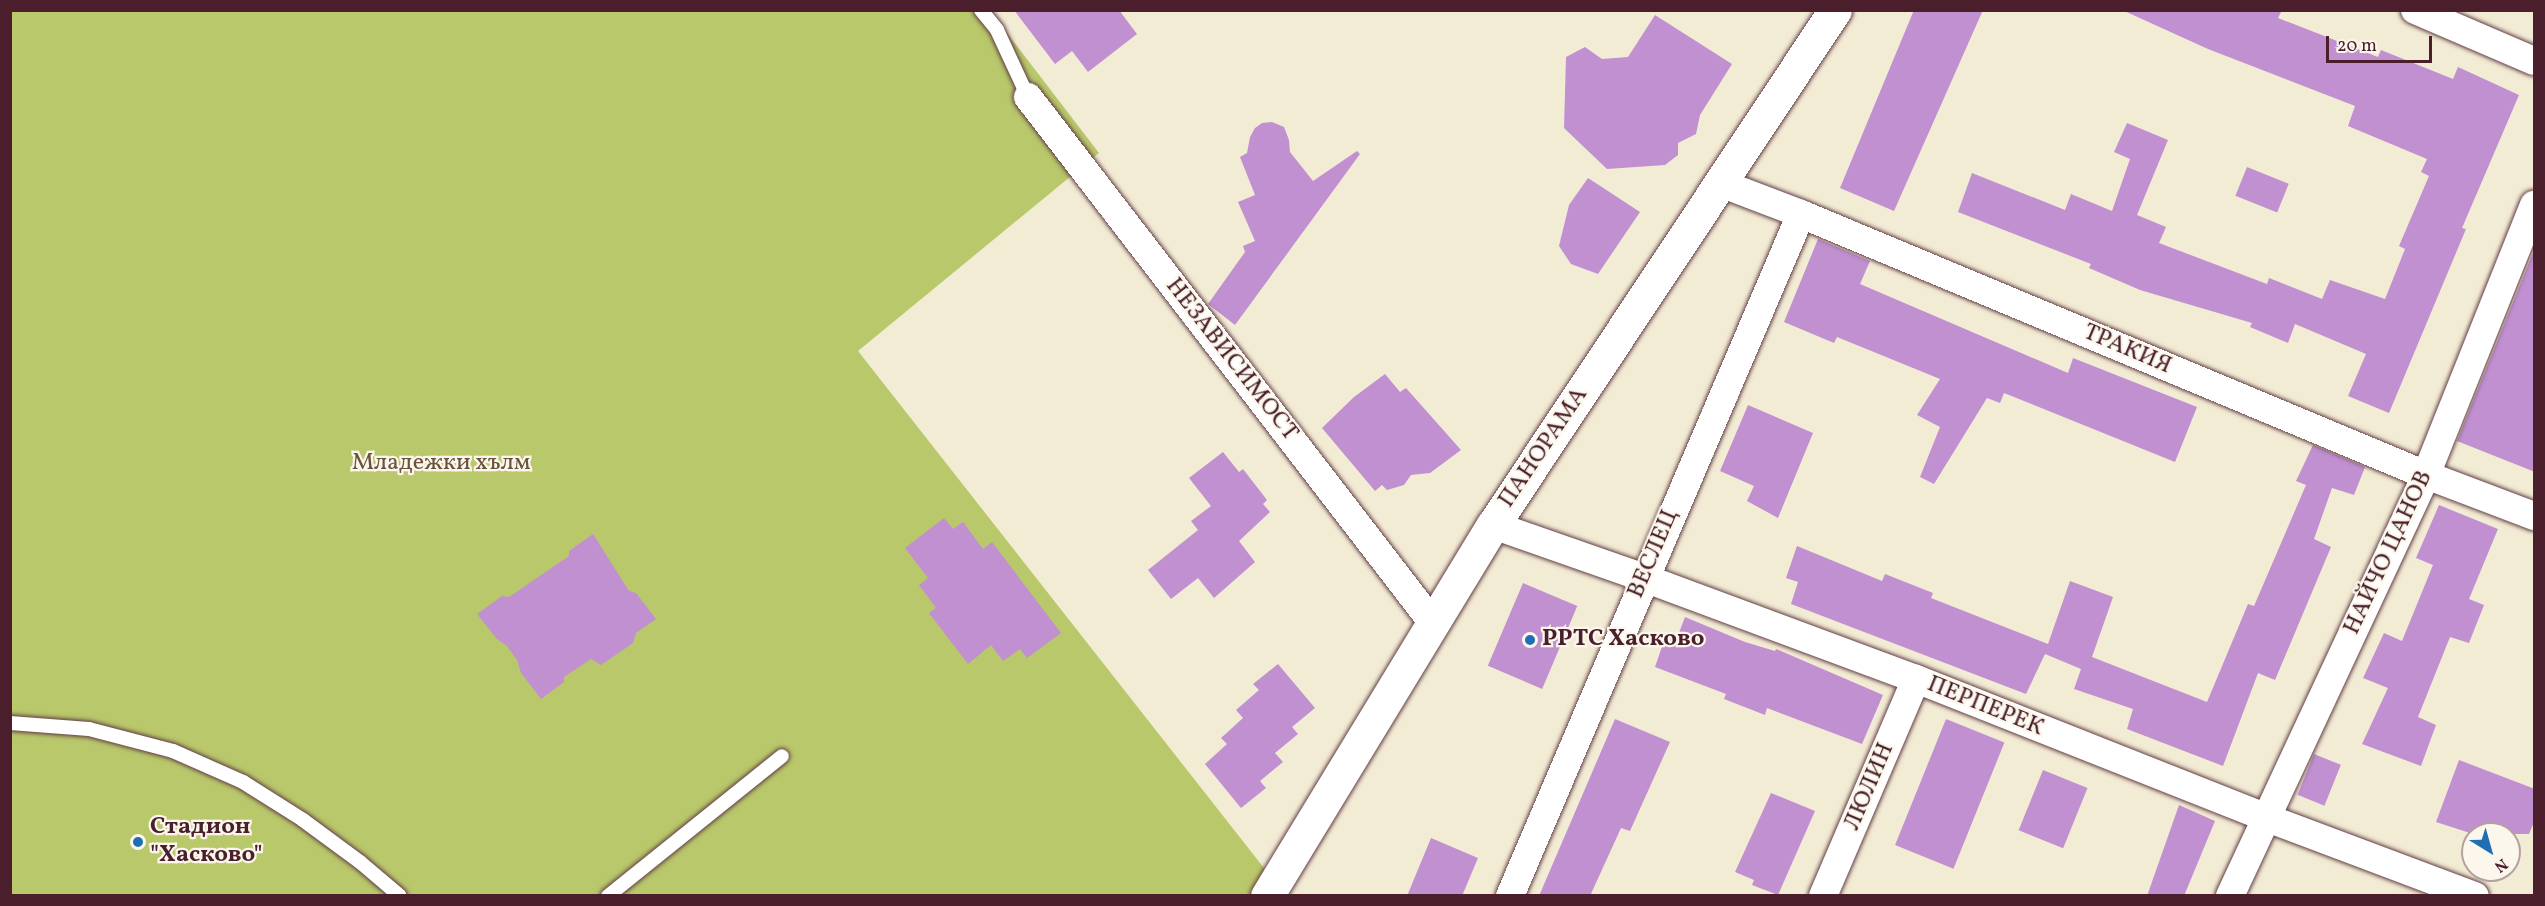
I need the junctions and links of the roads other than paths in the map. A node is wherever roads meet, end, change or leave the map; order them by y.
1 (981, 10) edge
2 (1835, 10) edge
3 (2415, 10) edge
4 (2535, 61) edge
5 (1028, 97) joint
6 (1720, 183) junction
7 (2535, 205) edge
8 (1801, 214) junction
9 (2426, 475) junction
10 (2535, 516) edge
11 (1493, 525) junction
12 (1644, 578) junction
13 (1433, 623) junction
14 (1916, 679) junction
15 (10, 723) edge
16 (782, 756) dead end
17 (2267, 818) junction
18 (400, 896) edge
19 (608, 896) edge
20 (1267, 896) edge
21 (1510, 896) edge
22 (1823, 896) edge
23 (2230, 896) edge
24 (2475, 896) edge

1 - 5 lane
2 - 6 street, ПАНОРАМА
3 - 4 street
5 - 13 street, НЕЗАВИСИМОСТ
6 - 8 street, ТРАКИЯ
6 - 11 street, ПАНОРАМА
7 - 9 street, НАЙЧО ЦАНОВ
8 - 9 street, ТРАКИЯ
8 - 12 street, ВЕСЛЕЦ
9 - 10 street, ТРАКИЯ
9 - 17 street, НАЙЧО ЦАНОВ
11 - 12 street, ПЕРПЕРЕК
11 - 13 street, ПАНОРАМА
12 - 14 street, ПЕРПЕРЕК
12 - 21 street, ВЕСЛЕЦ
13 - 20 street, ПАНОРАМА
14 - 17 street, ПЕРПЕРЕК
14 - 22 street, ЛЮЛИН
15 - 18 lane
16 - 19 lane
17 - 23 street, НАЙЧО ЦАНОВ
17 - 24 street, ПЕРПЕРЕК

